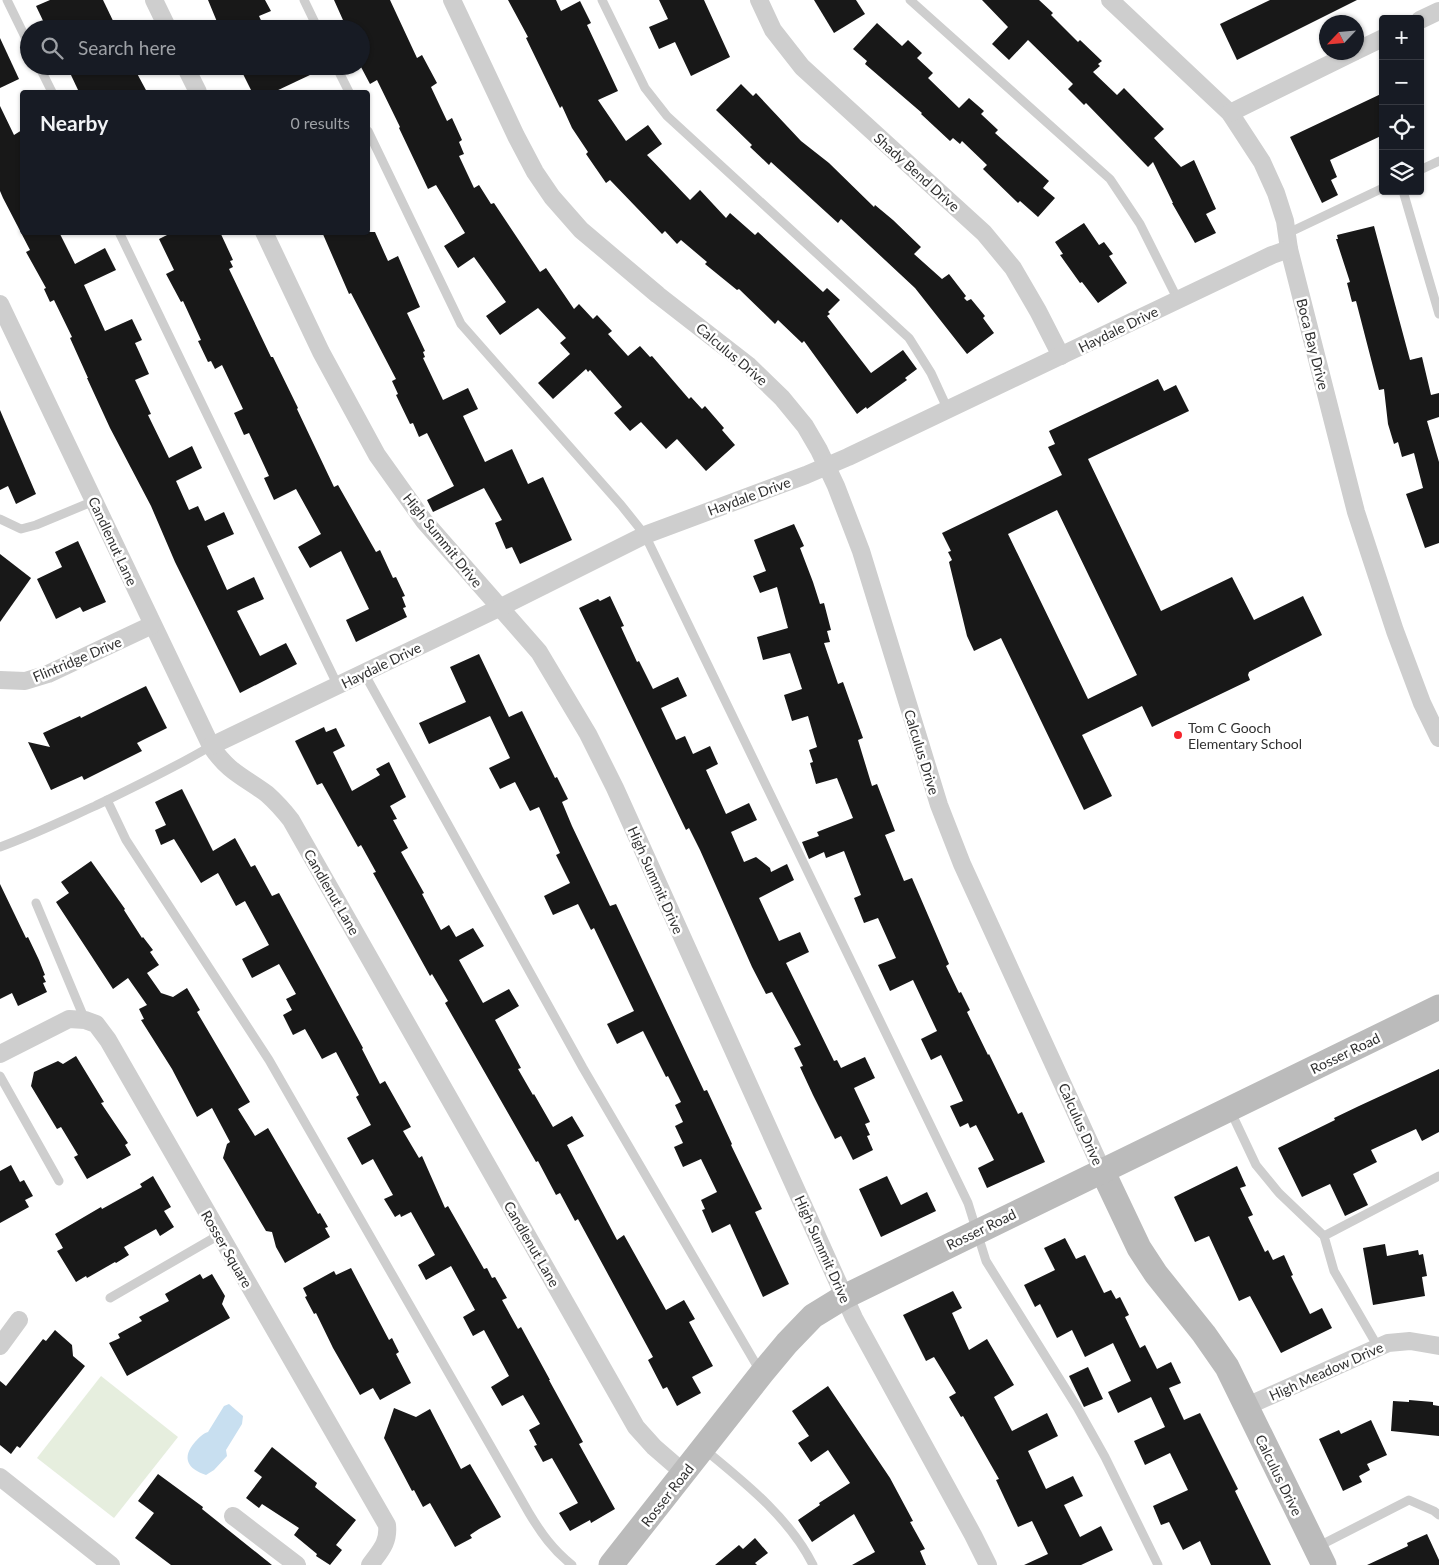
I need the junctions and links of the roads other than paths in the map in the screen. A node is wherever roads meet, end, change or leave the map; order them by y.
1 (7, 0) edge
2 (154, 0) edge
3 (304, 0) edge
4 (452, 0) edge
5 (602, 0) edge
6 (758, 0) edge
7 (910, 0) edge
8 (1110, 0) edge
9 (1439, 11) edge
10 (1424, 18) edge
11 (164, 20) edge
12 (314, 20) edge
13 (20, 27) edge
14 (1379, 40) edge
15 (1364, 48) edge
16 (1339, 60) edge
17 (44, 75) edge
18 (190, 75) edge
19 (340, 75) edge
20 (51, 90) edge
21 (197, 90) edge
22 (348, 90) edge
23 (1230, 113) junction
24 (370, 135) edge
25 (1439, 161) edge
26 (1424, 168) edge
27 (1379, 190) edge
28 (1404, 195) edge
29 (120, 235) edge
30 (265, 235) edge
31 (1287, 241) junction
32 (1178, 300) junction
33 (0, 304) edge
34 (1439, 314) edge
35 (1061, 356) junction
36 (948, 410) junction
37 (827, 466) junction
38 (94, 501) junction
39 (0, 519) edge
40 (645, 536) junction
41 (499, 608) junction
42 (152, 626) junction
43 (364, 673) junction
44 (0, 680) edge
45 (338, 686) junction
46 (1439, 738) edge
47 (211, 746) junction
48 (106, 800) junction
49 (0, 847) edge
50 (36, 903) dead end
51 (1438, 1011) edge
52 (85, 1020) junction
53 (0, 1054) edge
54 (0, 1076) edge
55 (1230, 1109) junction
56 (1102, 1170) junction
57 (1439, 1176) edge
58 (59, 1180) dead end
59 (976, 1231) junction
60 (219, 1235) junction
61 (1324, 1236) junction
62 (844, 1297) junction
63 (110, 1298) dead end
64 (19, 1320) dead end
65 (0, 1346) edge
66 (1439, 1346) edge
67 (1378, 1347) junction
68 (762, 1373) junction
69 (1245, 1407) junction
70 (704, 1449) junction
71 (684, 1473) junction
72 (0, 1478) edge
73 (1439, 1515) edge
74 (233, 1516) dead end
75 (1320, 1556) edge
76 (111, 1565) edge
77 (297, 1565) edge
78 (370, 1565) edge
79 (572, 1565) edge
80 (611, 1565) edge
81 (812, 1565) edge
82 (988, 1565) edge
83 (1158, 1565) edge

1 - 13 lane
2 - 11 street
3 - 12 lane
4 - 37 street, Calculus Drive
5 - 36 lane
6 - 35 street, Shady Bend Drive
7 - 32 lane
8 - 23 street, Boca Bay Drive
9 - 10 street
14 - 15 street
16 - 23 street
17 - 20 lane
18 - 21 street
19 - 22 lane
23 - 31 street, Boca Bay Drive
24 - 40 lane
25 - 26 lane
27 - 31 lane
28 - 34 lane
29 - 45 lane
30 - 41 street, High Summit Drive
31 - 32 street, Haydale Drive
31 - 46 street, Boca Bay Drive
32 - 35 street, Haydale Drive
33 - 38 street, Candlenut Lane
35 - 36 street, Haydale Drive
36 - 37 street, Haydale Drive
37 - 40 street, Haydale Drive
37 - 56 street, Calculus Drive
38 - 39 lane
38 - 42 street, Candlenut Lane
40 - 41 street, Haydale Drive
40 - 59 lane
41 - 43 street, Haydale Drive
41 - 62 street, High Summit Drive
42 - 44 street, Flintridge Drive
42 - 47 street, Candlenut Lane
43 - 45 street, Haydale Drive
43 - 68 lane
45 - 47 street, Haydale Drive
47 - 48 lane
47 - 71 street, Candlenut Lane
48 - 49 lane
48 - 79 lane
50 - 52 lane
51 - 55 street, Rosser Road
52 - 53 street
52 - 60 street, Rosser Square
54 - 58 lane
55 - 56 street, Rosser Road
55 - 61 lane
56 - 59 street, Rosser Road
56 - 69 street, Calculus Drive
57 - 61 lane
59 - 62 street, Rosser Road
59 - 83 lane
60 - 63 lane
60 - 78 street, Rosser Square
61 - 67 lane
62 - 68 street, Rosser Road
62 - 82 street, High Summit Drive
64 - 65 street
66 - 67 street, High Meadow Drive
67 - 69 street, High Meadow Drive
68 - 70 street, Rosser Road
69 - 75 street, Calculus Drive
70 - 71 street, Rosser Road
70 - 81 lane
71 - 80 street, Rosser Road
72 - 76 street
73 - 75 lane
74 - 77 street

